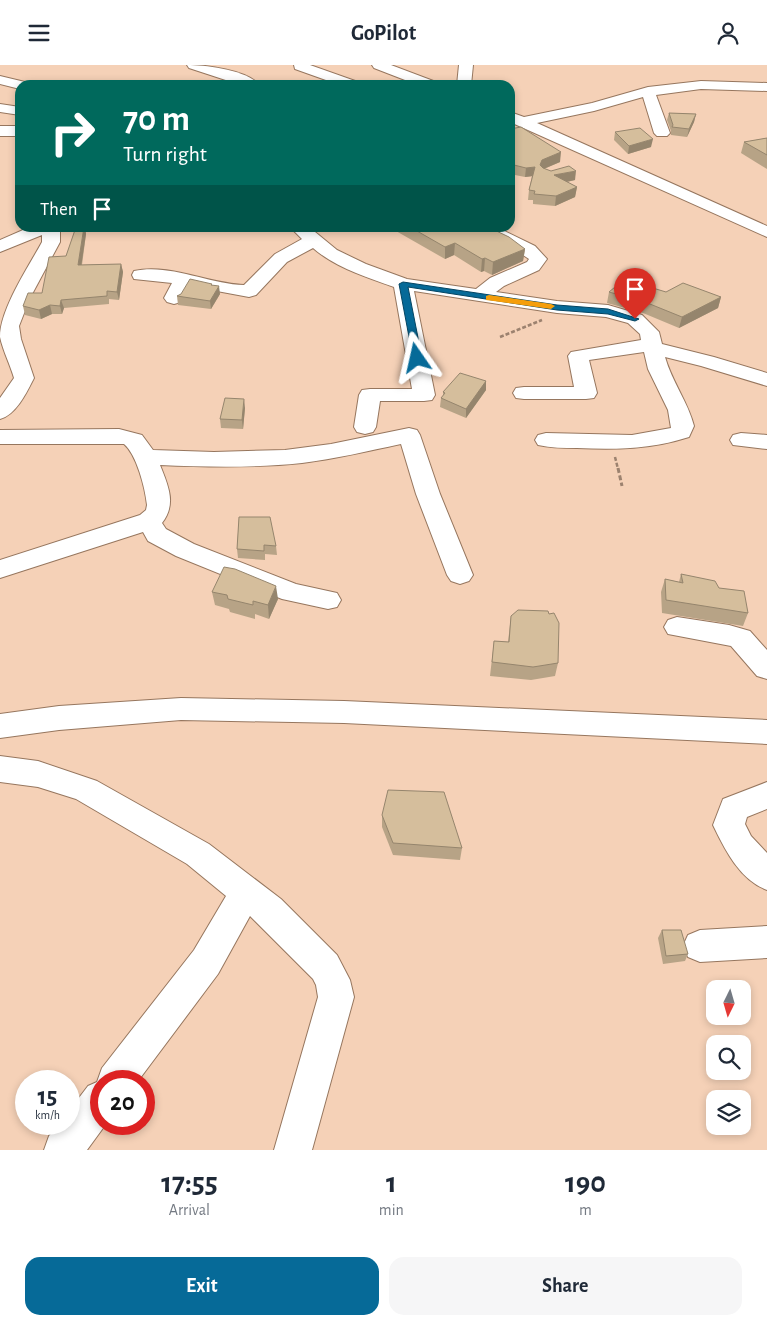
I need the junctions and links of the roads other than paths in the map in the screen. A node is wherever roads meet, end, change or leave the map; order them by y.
1 (194, 65) edge
2 (300, 65) edge
3 (379, 65) edge
4 (466, 65) edge
5 (406, 75) junction
6 (0, 80) edge
7 (242, 80) edge
8 (340, 80) edge
9 (394, 80) edge
10 (418, 80) edge
11 (464, 80) edge
12 (15, 84) edge
13 (767, 87) edge
14 (648, 91) junction
15 (0, 108) edge
16 (15, 110) edge
17 (517, 118) edge
18 (0, 131) edge
19 (15, 131) edge
20 (662, 133) dead end
21 (604, 158) junction
22 (577, 166) dead end
23 (34, 232) edge
24 (51, 232) edge
25 (303, 232) edge
26 (491, 232) edge
27 (767, 232) edge
28 (312, 241) junction
29 (0, 247) edge
30 (141, 275) dead end
31 (185, 280) junction
32 (403, 284) junction
33 (479, 296) junction
34 (174, 298) dead end
35 (651, 346) junction
36 (767, 380) edge
37 (524, 393) dead end
38 (0, 412) edge
39 (365, 427) dead end
40 (0, 437) edge
41 (546, 440) dead end
42 (741, 440) dead end
43 (767, 442) edge
44 (144, 457) junction
45 (149, 521) junction
46 (0, 569) edge
47 (460, 575) dead end
48 (328, 601) dead end
49 (677, 627) dead end
50 (767, 667) edge
51 (4, 728) edge
52 (767, 732) edge
53 (0, 769) edge
54 (767, 795) edge
55 (767, 875) edge
56 (246, 892) junction
57 (767, 942) edge
58 (700, 946) dead end
59 (123, 1070) edge
60 (90, 1114) edge
61 (63, 1150) edge
62 (293, 1150) edge

1 - 7 street
2 - 8 street
3 - 5 street
4 - 11 street
5 - 9 street
5 - 10 street
6 - 12 street
13 - 14 street
14 - 17 street
14 - 20 street
15 - 16 street
17 - 21 street
18 - 19 street
21 - 22 street
21 - 27 street
23 - 29 street
24 - 38 street
25 - 28 street
26 - 33 street
28 - 31 street
28 - 32 street
30 - 31 street
31 - 34 street
32 - 33 street
32 - 39 lane
33 - 35 street
35 - 36 street
35 - 37 street
35 - 41 street
40 - 44 street
42 - 43 street
44 - 45 street
44 - 47 street
45 - 46 street
45 - 48 street
49 - 50 street
51 - 52 street
53 - 56 street
54 - 55 street
56 - 59 street
56 - 62 street
57 - 58 street
60 - 61 street

